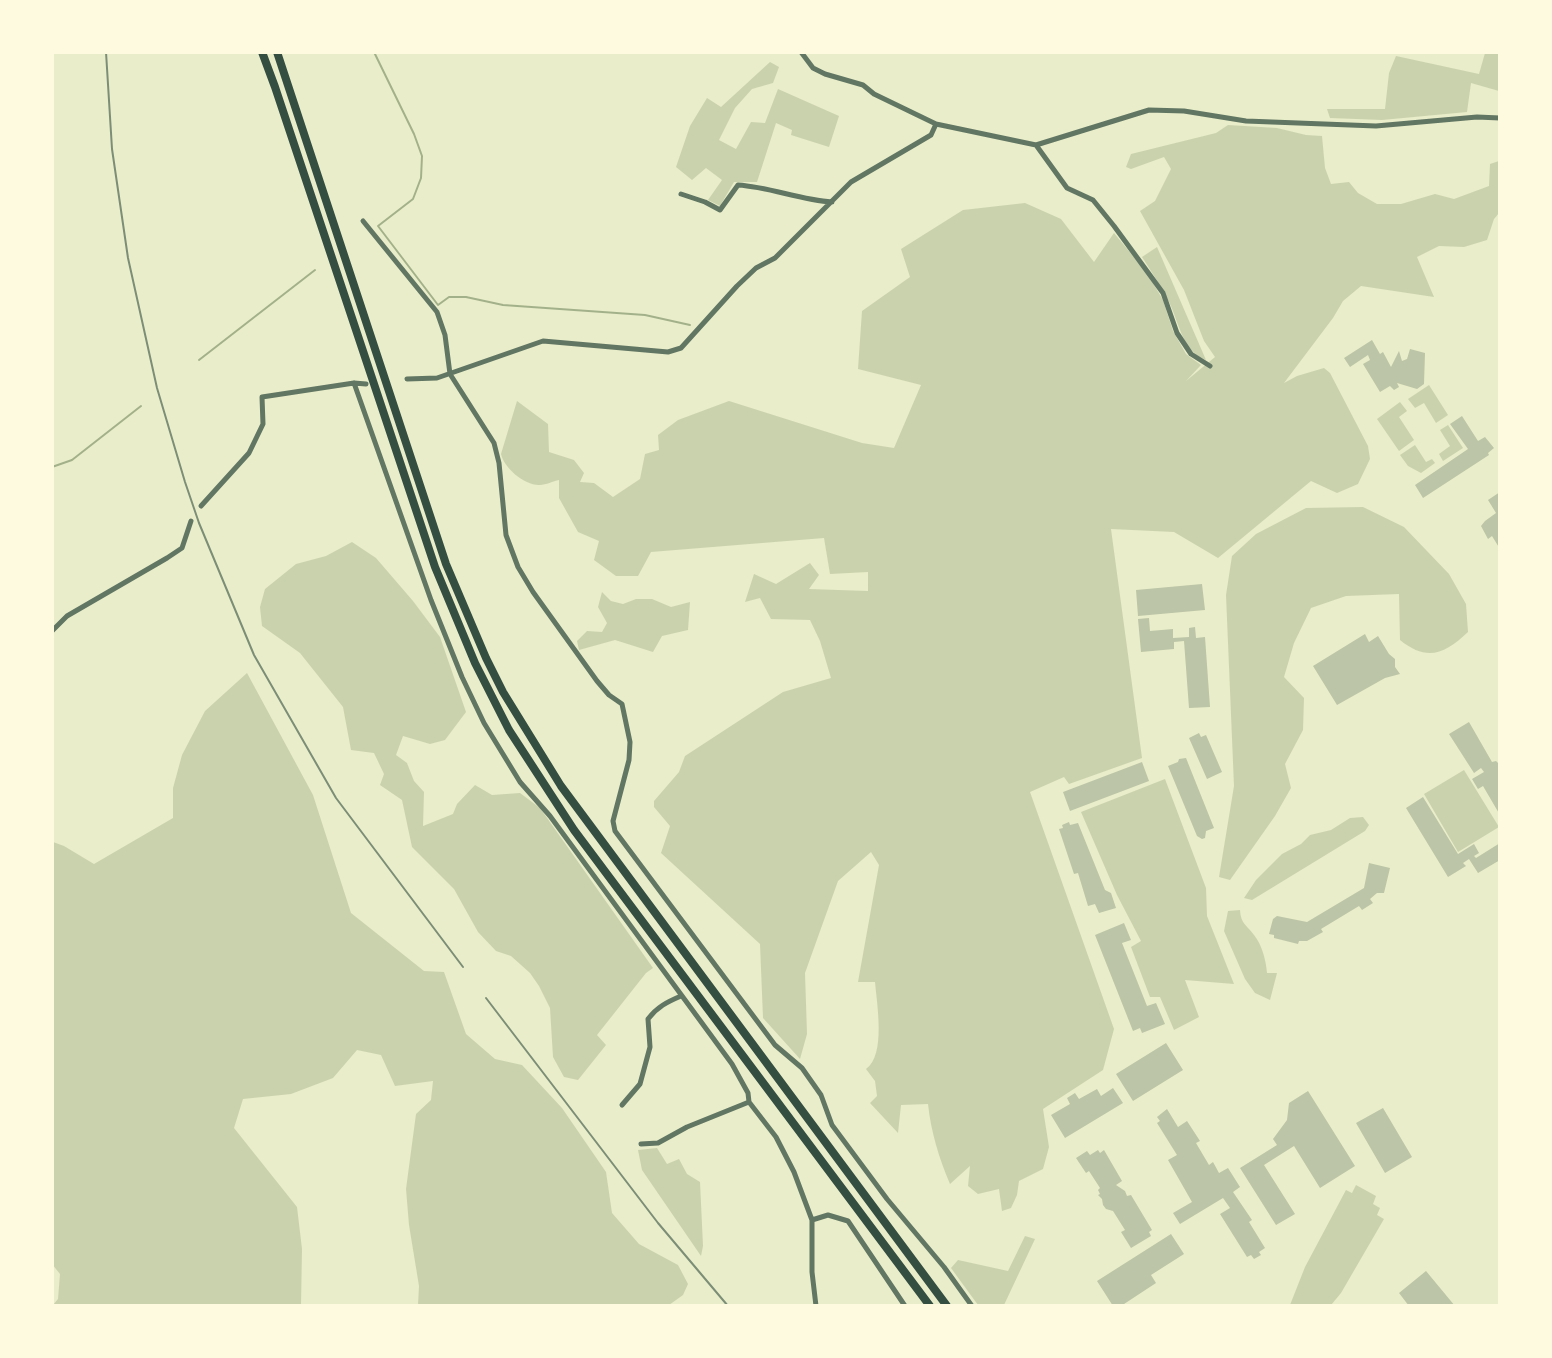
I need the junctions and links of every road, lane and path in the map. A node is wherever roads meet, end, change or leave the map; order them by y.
1 (262, 52) edge
2 (277, 52) edge
3 (801, 52) edge
4 (1500, 118) edge
5 (936, 124) junction
6 (1036, 145) junction
7 (681, 194) dead end
8 (832, 202) junction
9 (363, 221) dead end
10 (1210, 366) dead end
11 (450, 374) junction
12 (407, 379) dead end
13 (354, 383) junction
14 (366, 384) dead end
15 (201, 506) dead end
16 (191, 521) dead end
17 (52, 631) edge
18 (681, 996) junction
19 (749, 1102) junction
20 (622, 1105) dead end
21 (640, 1144) dead end
22 (812, 1220) junction
23 (927, 1303) edge
24 (816, 1305) edge
25 (905, 1305) edge
26 (946, 1305) edge
27 (972, 1305) edge

1 - 23 highway
2 - 26 highway
3 - 5 street
4 - 6 street
5 - 6 street
5 - 8 street
6 - 10 street
7 - 8 street
8 - 11 street
9 - 11 street
11 - 12 street
11 - 27 street
13 - 14 street
13 - 15 street
13 - 18 street
16 - 17 street
18 - 19 street
18 - 20 street
19 - 21 street
19 - 22 street
22 - 24 street
22 - 25 street

